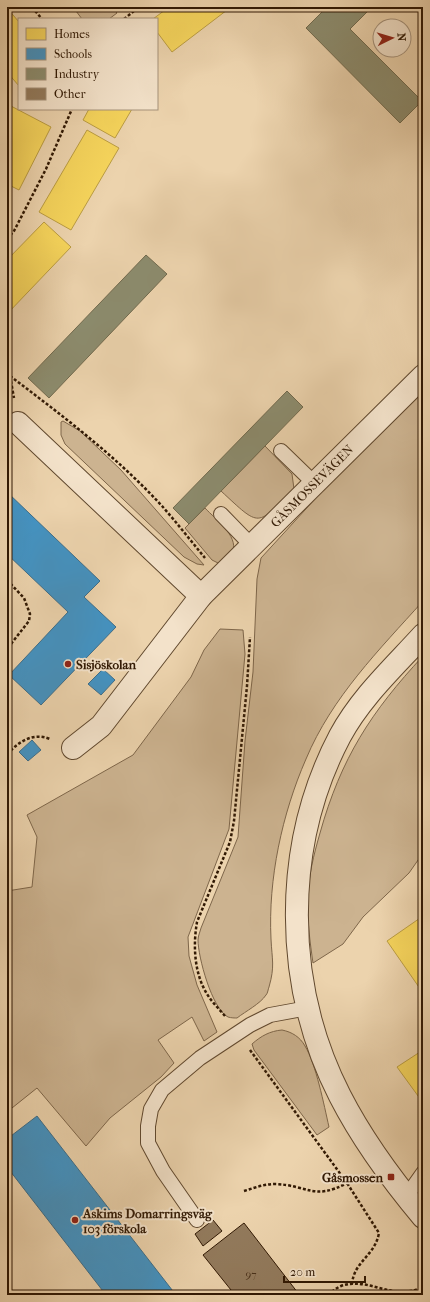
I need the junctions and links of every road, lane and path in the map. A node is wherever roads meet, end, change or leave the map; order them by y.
1 (32, 7) edge
2 (139, 7) edge
3 (41, 18) edge
4 (125, 18) edge
5 (72, 110) edge
6 (7, 239) edge
7 (10, 376) dead end
8 (423, 376) edge
9 (18, 422) dead end
10 (282, 451) dead end
11 (315, 484) junction
12 (221, 514) dead end
13 (252, 546) junction
14 (221, 577) junction
15 (7, 580) edge
16 (202, 596) junction
17 (423, 635) edge
18 (250, 637) dead end
19 (7, 648) edge
20 (73, 748) joint
21 (7, 754) edge
22 (308, 1008) junction
23 (239, 1033) junction
24 (423, 1173) edge
25 (347, 1183) junction
26 (244, 1191) dead end
27 (406, 1197) junction
28 (423, 1217) edge
29 (197, 1220) dead end
30 (352, 1284) junction
31 (423, 1287) edge
32 (328, 1295) edge

1 - 3 path
2 - 4 path
5 - 6 path
7 - 14 path
8 - 11 street, GÅSMOSSEVÄGEN
9 - 16 street
10 - 11 lane
11 - 13 street, GÅSMOSSEVÄGEN
12 - 13 lane
13 - 14 street, GÅSMOSSEVÄGEN
14 - 16 street, GÅSMOSSEVÄGEN
15 - 19 path
16 - 20 street, GÅSMOSSEVÄGEN
17 - 22 street
18 - 23 path
20 - 21 path
22 - 23 lane
22 - 27 street
23 - 25 path
23 - 29 lane
24 - 27 lane
25 - 26 path
25 - 30 path
27 - 28 street
30 - 31 path
30 - 32 path

